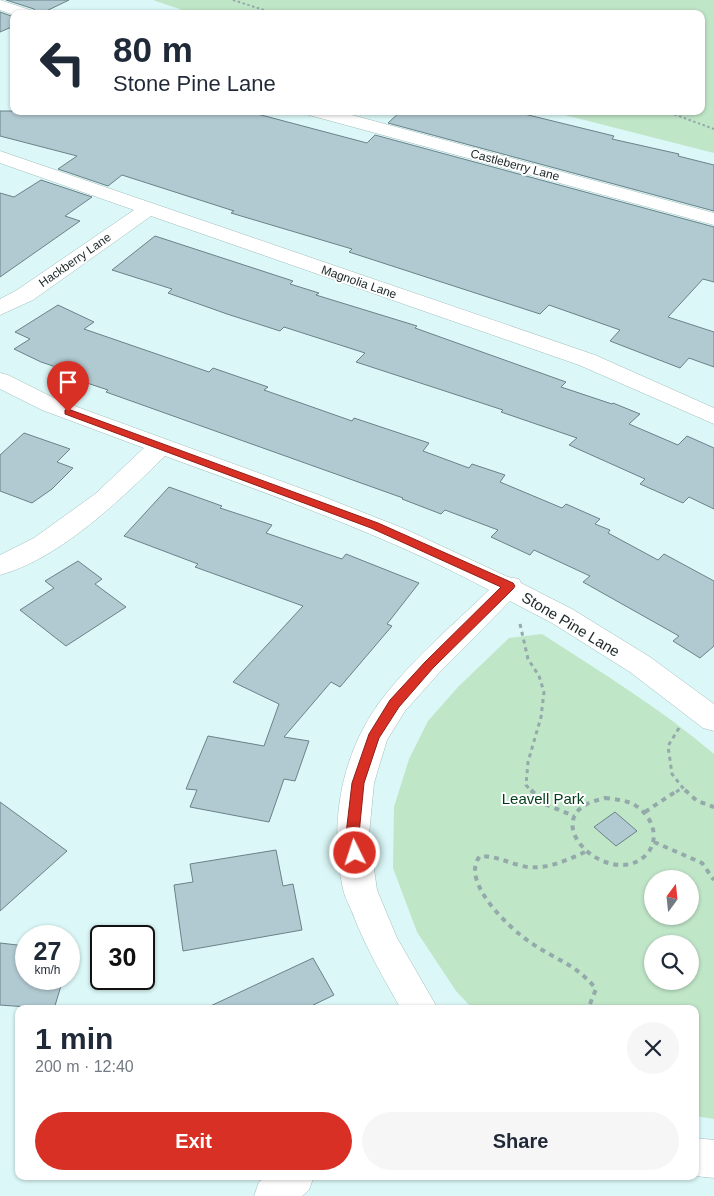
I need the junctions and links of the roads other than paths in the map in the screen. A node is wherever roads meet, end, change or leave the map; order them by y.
1 (0, 4) edge
2 (16, 10) edge
3 (330, 115) edge
4 (0, 157) edge
5 (148, 209) junction
6 (714, 219) edge
7 (0, 308) edge
8 (0, 380) edge
9 (714, 417) edge
10 (160, 446) junction
11 (0, 566) edge
12 (509, 586) junction
13 (714, 720) edge
14 (418, 1005) edge
15 (699, 1157) edge
16 (714, 1159) edge
17 (290, 1180) edge
18 (272, 1196) edge

1 - 2 street
3 - 6 street, Castleberry Lane
4 - 5 street, Magnolia Lane
5 - 7 street, Hackberry Lane
5 - 9 street, Magnolia Lane
8 - 10 street, Stone Pine Lane
10 - 11 street
10 - 12 street, Stone Pine Lane
12 - 13 street, Stone Pine Lane
12 - 14 street
15 - 16 street
17 - 18 street

